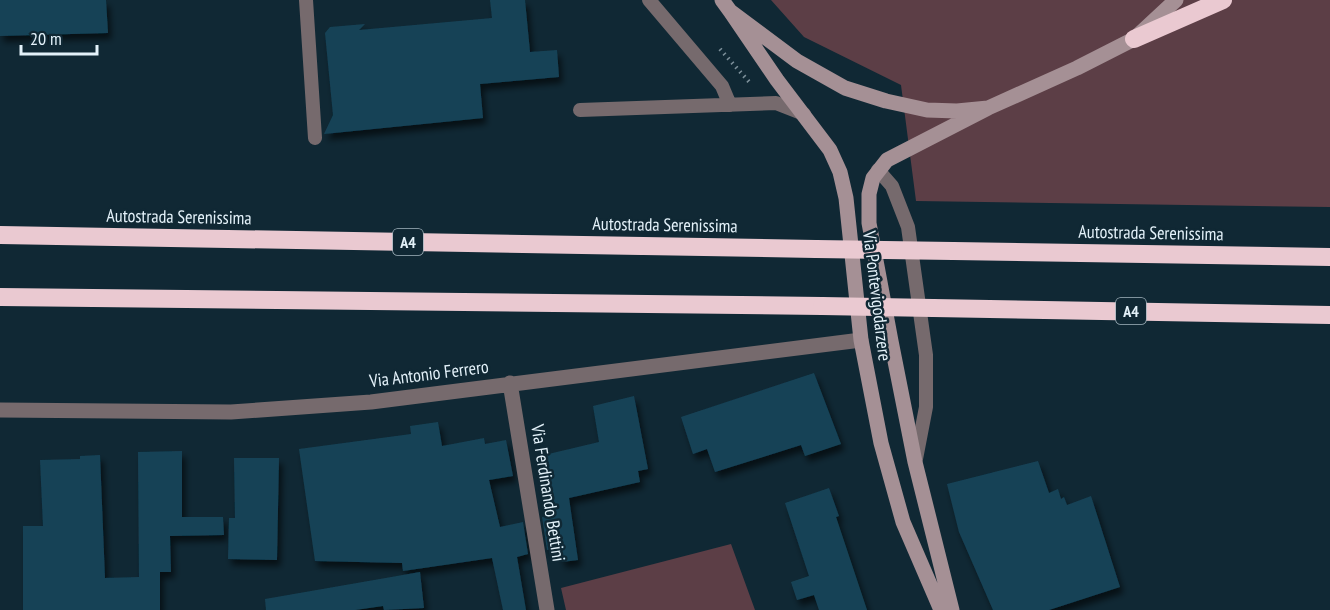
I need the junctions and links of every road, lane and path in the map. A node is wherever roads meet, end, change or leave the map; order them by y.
1 (306, 0) edge
2 (649, 0) edge
3 (1176, 0) edge
4 (1223, 0) edge
5 (726, 5) edge
6 (1134, 39) junction
7 (730, 105) junction
8 (988, 108) junction
9 (580, 110) dead end
10 (804, 114) junction
11 (315, 138) dead end
12 (878, 170) junction
13 (0, 235) edge
14 (1330, 257) edge
15 (0, 297) edge
16 (1330, 315) edge
17 (861, 340) junction
18 (510, 383) junction
19 (0, 410) edge
20 (915, 462) junction
21 (547, 610) edge
22 (941, 610) edge
23 (952, 610) edge

1 - 11 lane
2 - 7 lane
3 - 6 main road
4 - 6 highway
5 - 8 main road
5 - 10 main road, Via Pontevigodarzere
6 - 8 main road
7 - 9 lane
7 - 10 lane
8 - 12 main road
10 - 17 main road, Via Pontevigodarzere
12 - 20 main road, Via Pontevigodarzere
12 - 20 lane
13 - 14 highway, Autostrada Serenissima / A4, bridge
15 - 16 highway, A4, bridge
17 - 18 street, Via Antonio Ferrero
17 - 22 main road, Via Pontevigodarzere
18 - 19 street, Via Antonio Ferrero
18 - 21 street, Via Ferdinando Bettini
20 - 23 main road, Via Pontevigodarzere

